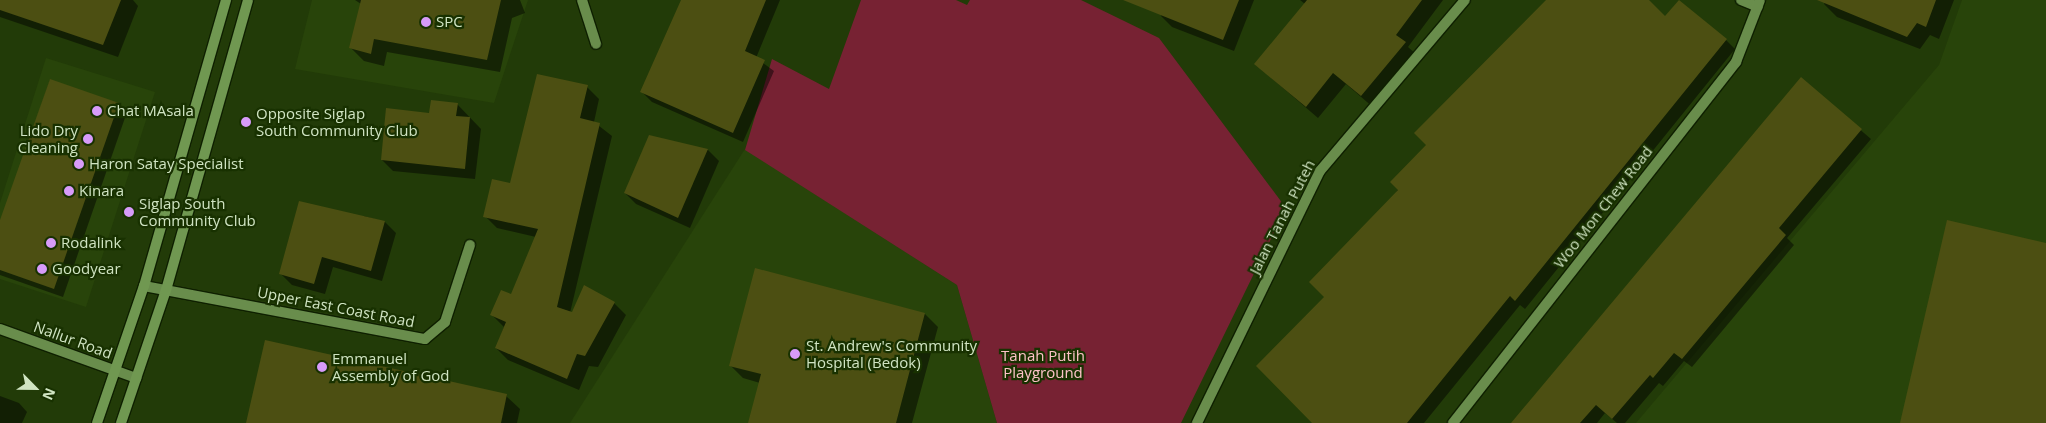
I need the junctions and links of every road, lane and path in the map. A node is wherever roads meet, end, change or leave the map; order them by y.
1 (226, 0) edge
2 (248, 0) edge
3 (582, 0) edge
4 (1465, 0) edge
5 (1742, 0) edge
6 (1759, 4) edge
7 (596, 44) dead end
8 (470, 245) dead end
9 (144, 286) junction
10 (166, 290) junction
11 (0, 329) edge
12 (116, 370) junction
13 (136, 378) junction
14 (97, 423) edge
15 (121, 423) edge
16 (1197, 423) edge
17 (1452, 423) edge

1 - 9 main road
2 - 10 main road
3 - 7 street
4 - 16 street, Jalan Tanah Puteh
5 - 6 street
6 - 17 street, Woo Mon Chew Road
8 - 10 street, Upper East Coast Road
9 - 10 street, Upper East Coast Road
9 - 12 main road
10 - 13 main road
11 - 12 street, Nallur Road
12 - 13 street, Nallur Road
12 - 14 main road
13 - 15 main road

